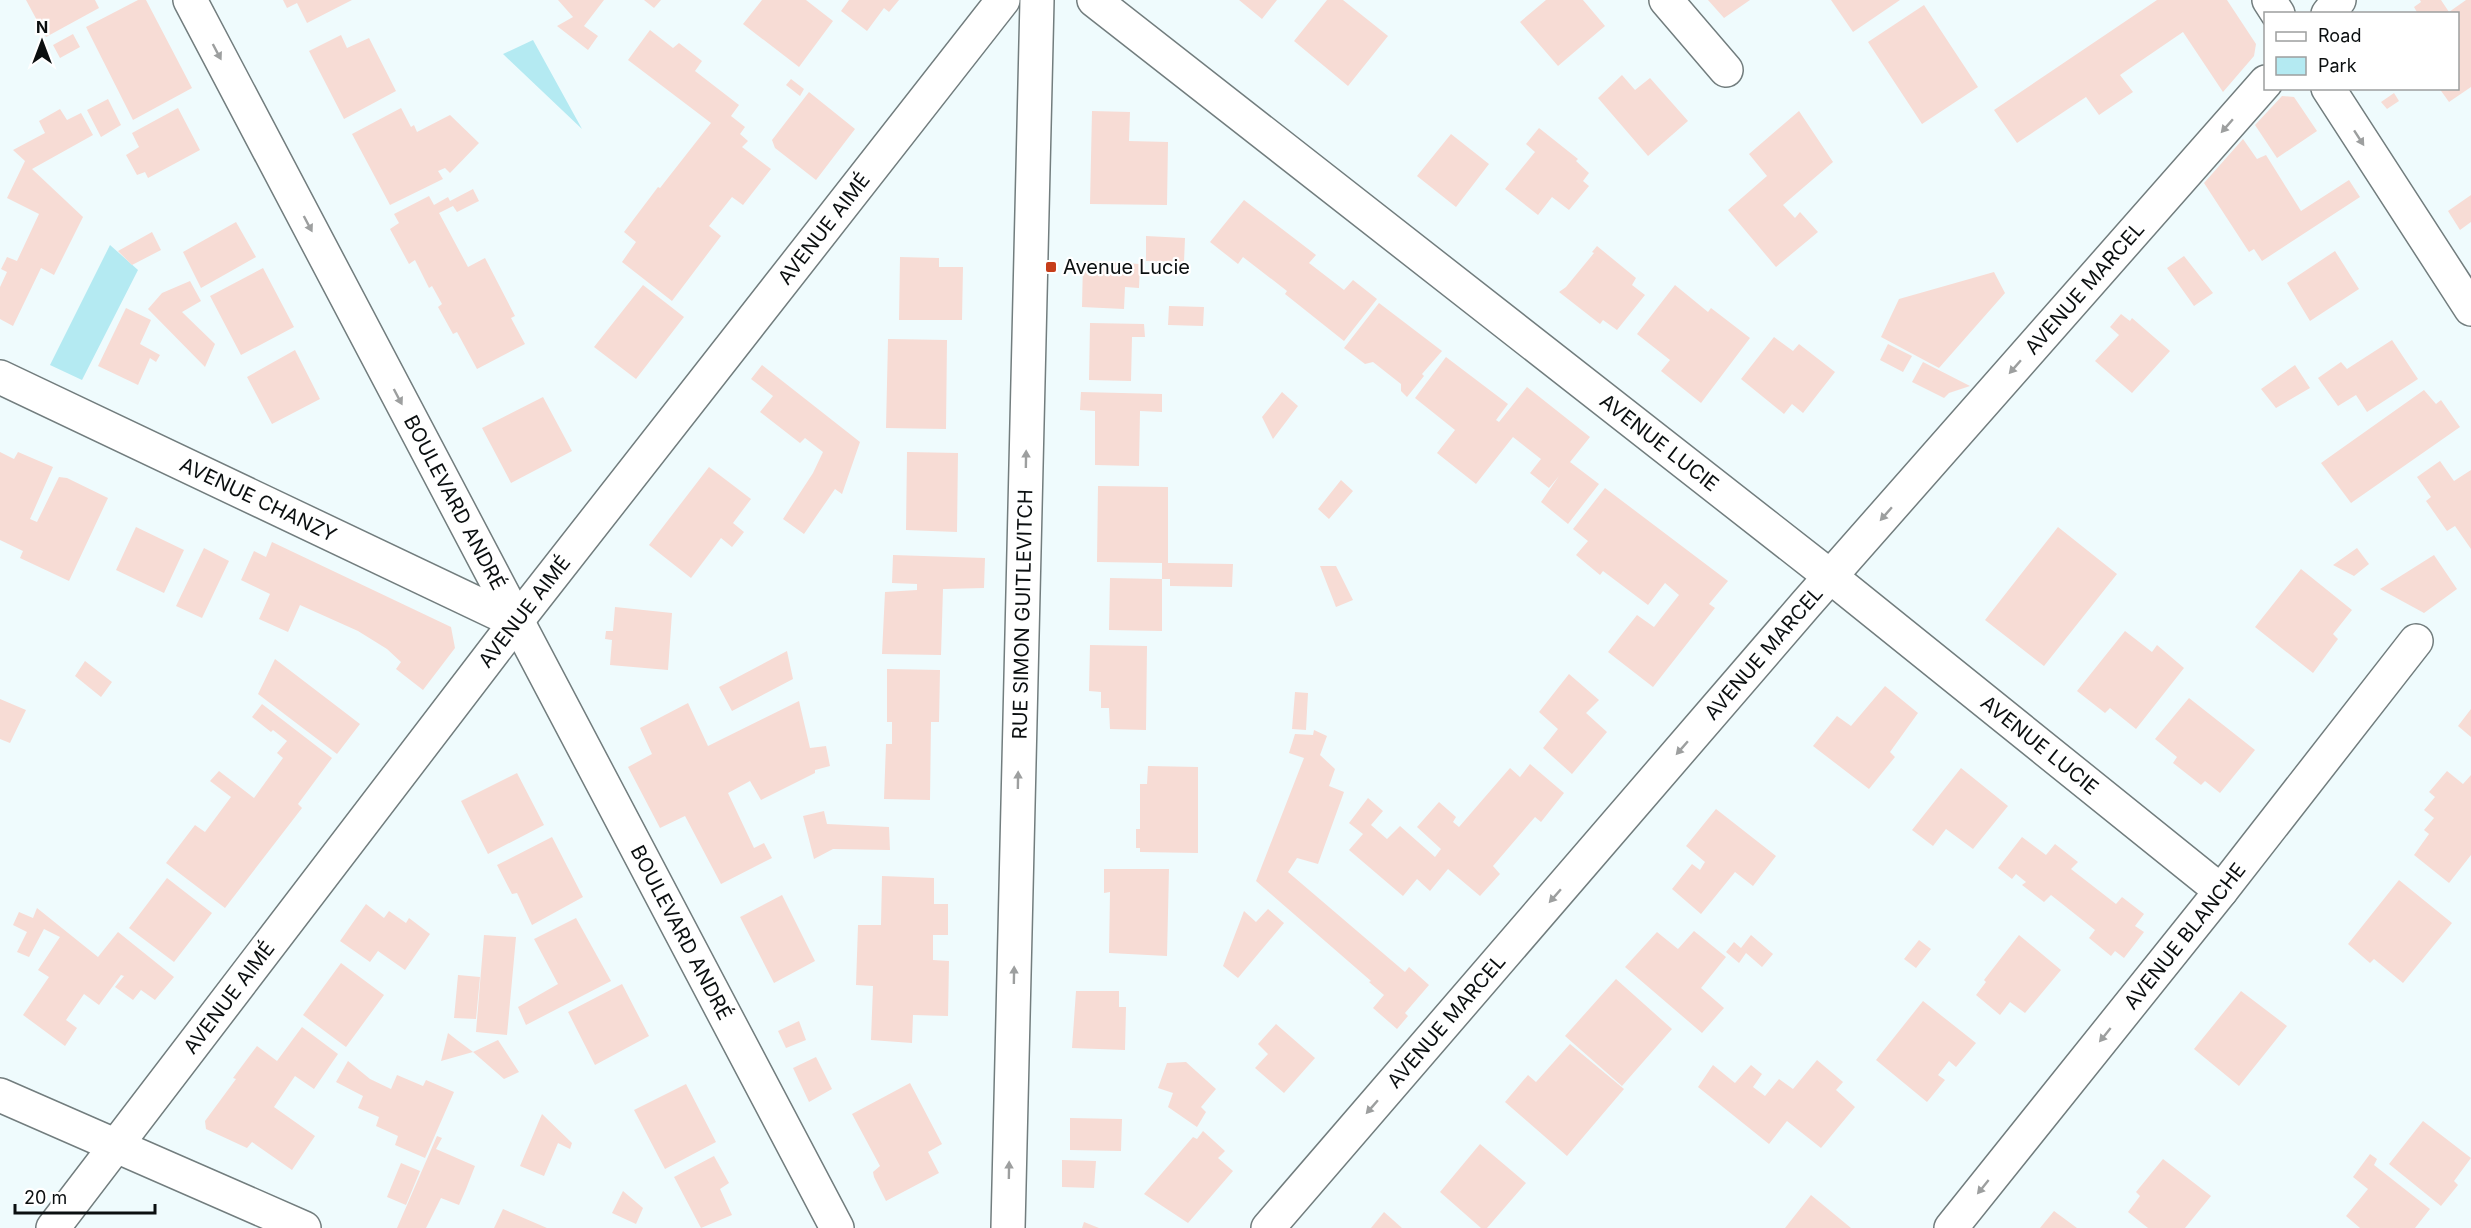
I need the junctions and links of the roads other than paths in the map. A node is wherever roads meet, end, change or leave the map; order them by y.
1 (190, 0) edge
2 (1003, 0) edge
3 (1036, 0) edge
4 (1094, 0) edge
5 (1666, 0) edge
6 (2339, 0) edge
7 (2330, 12) edge
8 (1726, 70) dead end
9 (2264, 83) edge
10 (2329, 90) edge
11 (2471, 309) edge
12 (0, 377) edge
13 (1831, 577) junction
14 (516, 622) junction
15 (2416, 641) dead end
16 (2221, 891) junction
17 (0, 1095) edge
18 (116, 1145) junction
19 (53, 1228) edge
20 (304, 1228) edge
21 (837, 1228) edge
22 (1008, 1228) edge
23 (1268, 1228) edge
24 (1951, 1228) edge

1 -> 14 street, BOULEVARD ANDRÉ
2 - 14 street, AVENUE AIMÉ
22 -> 3 street, RUE SIMON GUITLEVITCH
4 - 13 street, AVENUE LUCIE
5 - 8 street
6 - 7 street
9 -> 13 street, AVENUE MARCEL
10 -> 11 street
12 - 14 street, AVENUE CHANZY
13 - 16 street, AVENUE LUCIE
13 -> 23 street, AVENUE MARCEL
14 - 18 street, AVENUE AIMÉ
14 - 21 street, BOULEVARD ANDRÉ
15 - 16 street, AVENUE BLANCHE
16 -> 24 street, AVENUE BLANCHE
17 - 18 street
18 - 19 street, AVENUE AIMÉ
18 - 20 street

